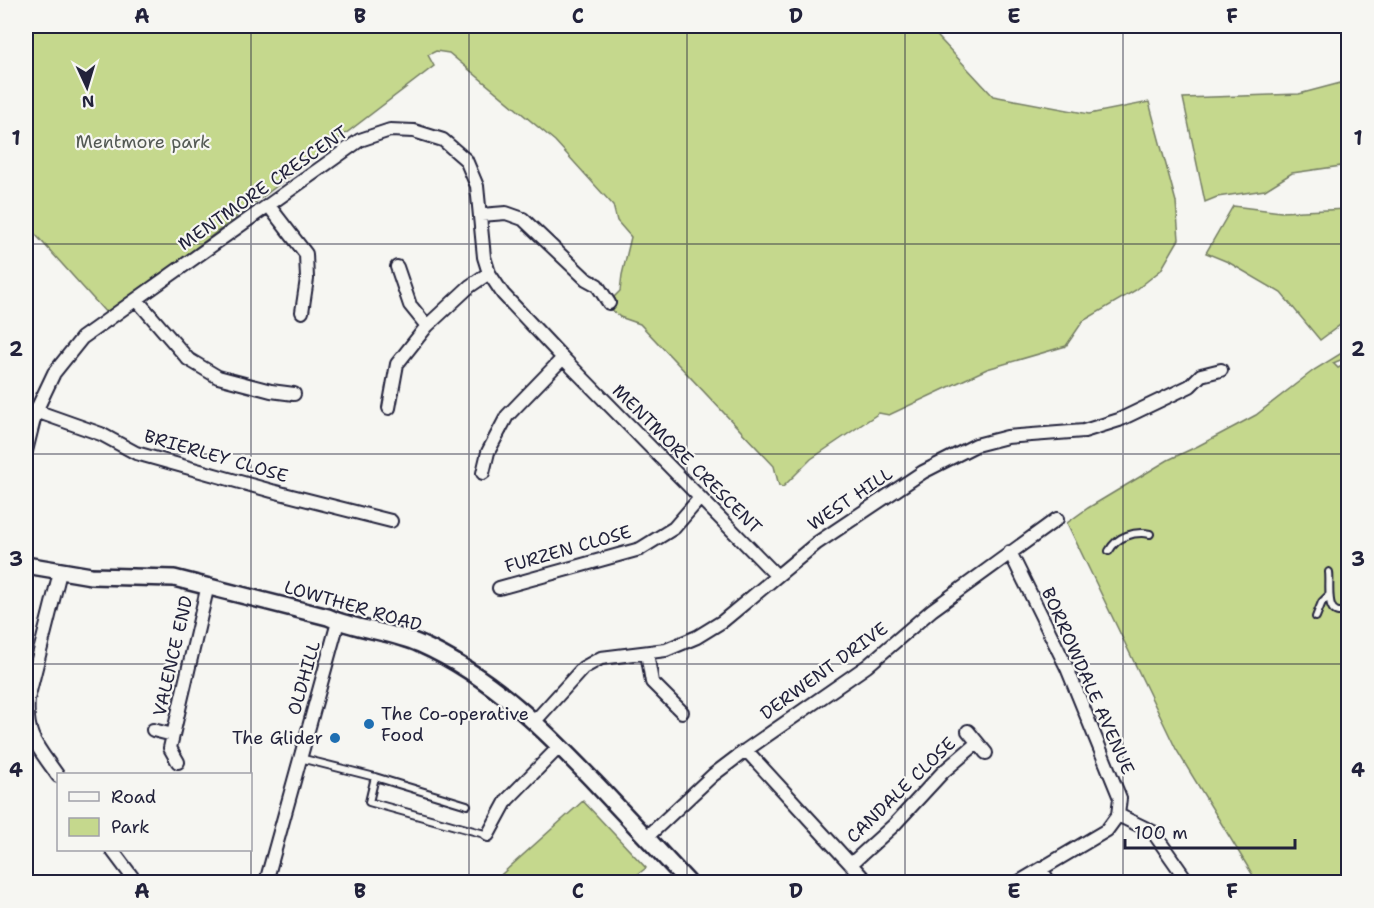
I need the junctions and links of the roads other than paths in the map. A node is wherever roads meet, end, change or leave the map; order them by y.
1 (269, 206) junction
2 (481, 215) junction
3 (397, 267) dead end
4 (489, 273) junction
5 (137, 300) junction
6 (609, 303) dead end
7 (302, 312) dead end
8 (428, 326) junction
9 (563, 358) junction
10 (1221, 370) dead end
11 (294, 394) dead end
12 (389, 408) dead end
13 (36, 411) junction
14 (26, 448) edge
15 (483, 473) dead end
16 (700, 498) junction
17 (1057, 519) dead end
18 (391, 521) dead end
19 (1150, 534) dead end
20 (1109, 551) dead end
21 (1010, 552) junction
22 (26, 565) edge
23 (60, 572) junction
24 (1329, 572) dead end
25 (777, 576) junction
26 (208, 585) junction
27 (499, 588) dead end
28 (1329, 596) junction
29 (1348, 610) edge
30 (1316, 617) dead end
31 (338, 622) junction
32 (647, 653) junction
33 (682, 712) dead end
34 (535, 721) junction
35 (153, 730) dead end
36 (968, 731) dead end
37 (173, 735) junction
38 (977, 743) junction
39 (560, 746) junction
40 (746, 750) junction
41 (986, 753) dead end
42 (300, 758) junction
43 (178, 762) dead end
44 (57, 775) edge
45 (375, 777) junction
46 (467, 805) dead end
47 (1118, 815) junction
48 (488, 835) joint
49 (647, 837) junction
50 (113, 851) edge
51 (851, 864) junction
52 (1041, 869) junction
53 (136, 882) edge
54 (266, 882) edge
55 (688, 882) edge
56 (867, 882) edge
57 (1019, 882) edge
58 (1049, 882) edge
59 (1188, 882) edge

1 - 2 street, MENTMORE CRESCENT
1 - 5 street, MENTMORE CRESCENT
1 - 7 street
2 - 4 street, MENTMORE CRESCENT
2 - 6 street
3 - 8 street
4 - 8 street
4 - 9 street, MENTMORE CRESCENT
5 - 11 street
5 - 13 street, MENTMORE CRESCENT
8 - 12 street
9 - 15 street
9 - 16 street, MENTMORE CRESCENT
10 - 25 street, WEST HILL
13 - 14 street, MENTMORE CRESCENT
13 - 18 street, BRIERLEY CLOSE
16 - 25 street, MENTMORE CRESCENT
16 - 27 street, FURZEN CLOSE
17 - 21 street, DERWENT DRIVE
19 - 20 lane
21 - 40 street, DERWENT DRIVE
21 - 47 street, BORROWDALE AVENUE
22 - 23 street, LOWTHER ROAD
23 - 26 street, LOWTHER ROAD
23 - 44 street
24 - 28 lane
25 - 32 street, WEST HILL
26 - 31 street, LOWTHER ROAD
26 - 37 street, VALENCE END
28 - 29 lane
28 - 30 lane
31 - 34 street, LOWTHER ROAD
31 - 42 street, OLDHILL
32 - 33 street
32 - 34 street, WEST HILL
34 - 39 street, LOWTHER ROAD
35 - 37 street, VALENCE END
36 - 38 street, CANDALE CLOSE
37 - 43 street, VALENCE END
38 - 41 street, CANDALE CLOSE
38 - 51 street, CANDALE CLOSE
39 - 48 street
39 - 49 street, LOWTHER ROAD
40 - 49 street, DERWENT DRIVE
40 - 51 street
42 - 45 lane
42 - 54 street, OLDHILL
45 - 46 lane
45 - 48 lane
47 - 52 street
47 - 59 street
49 - 55 street, LOWTHER ROAD
50 - 53 street
51 - 56 street
52 - 57 street
52 - 58 street

